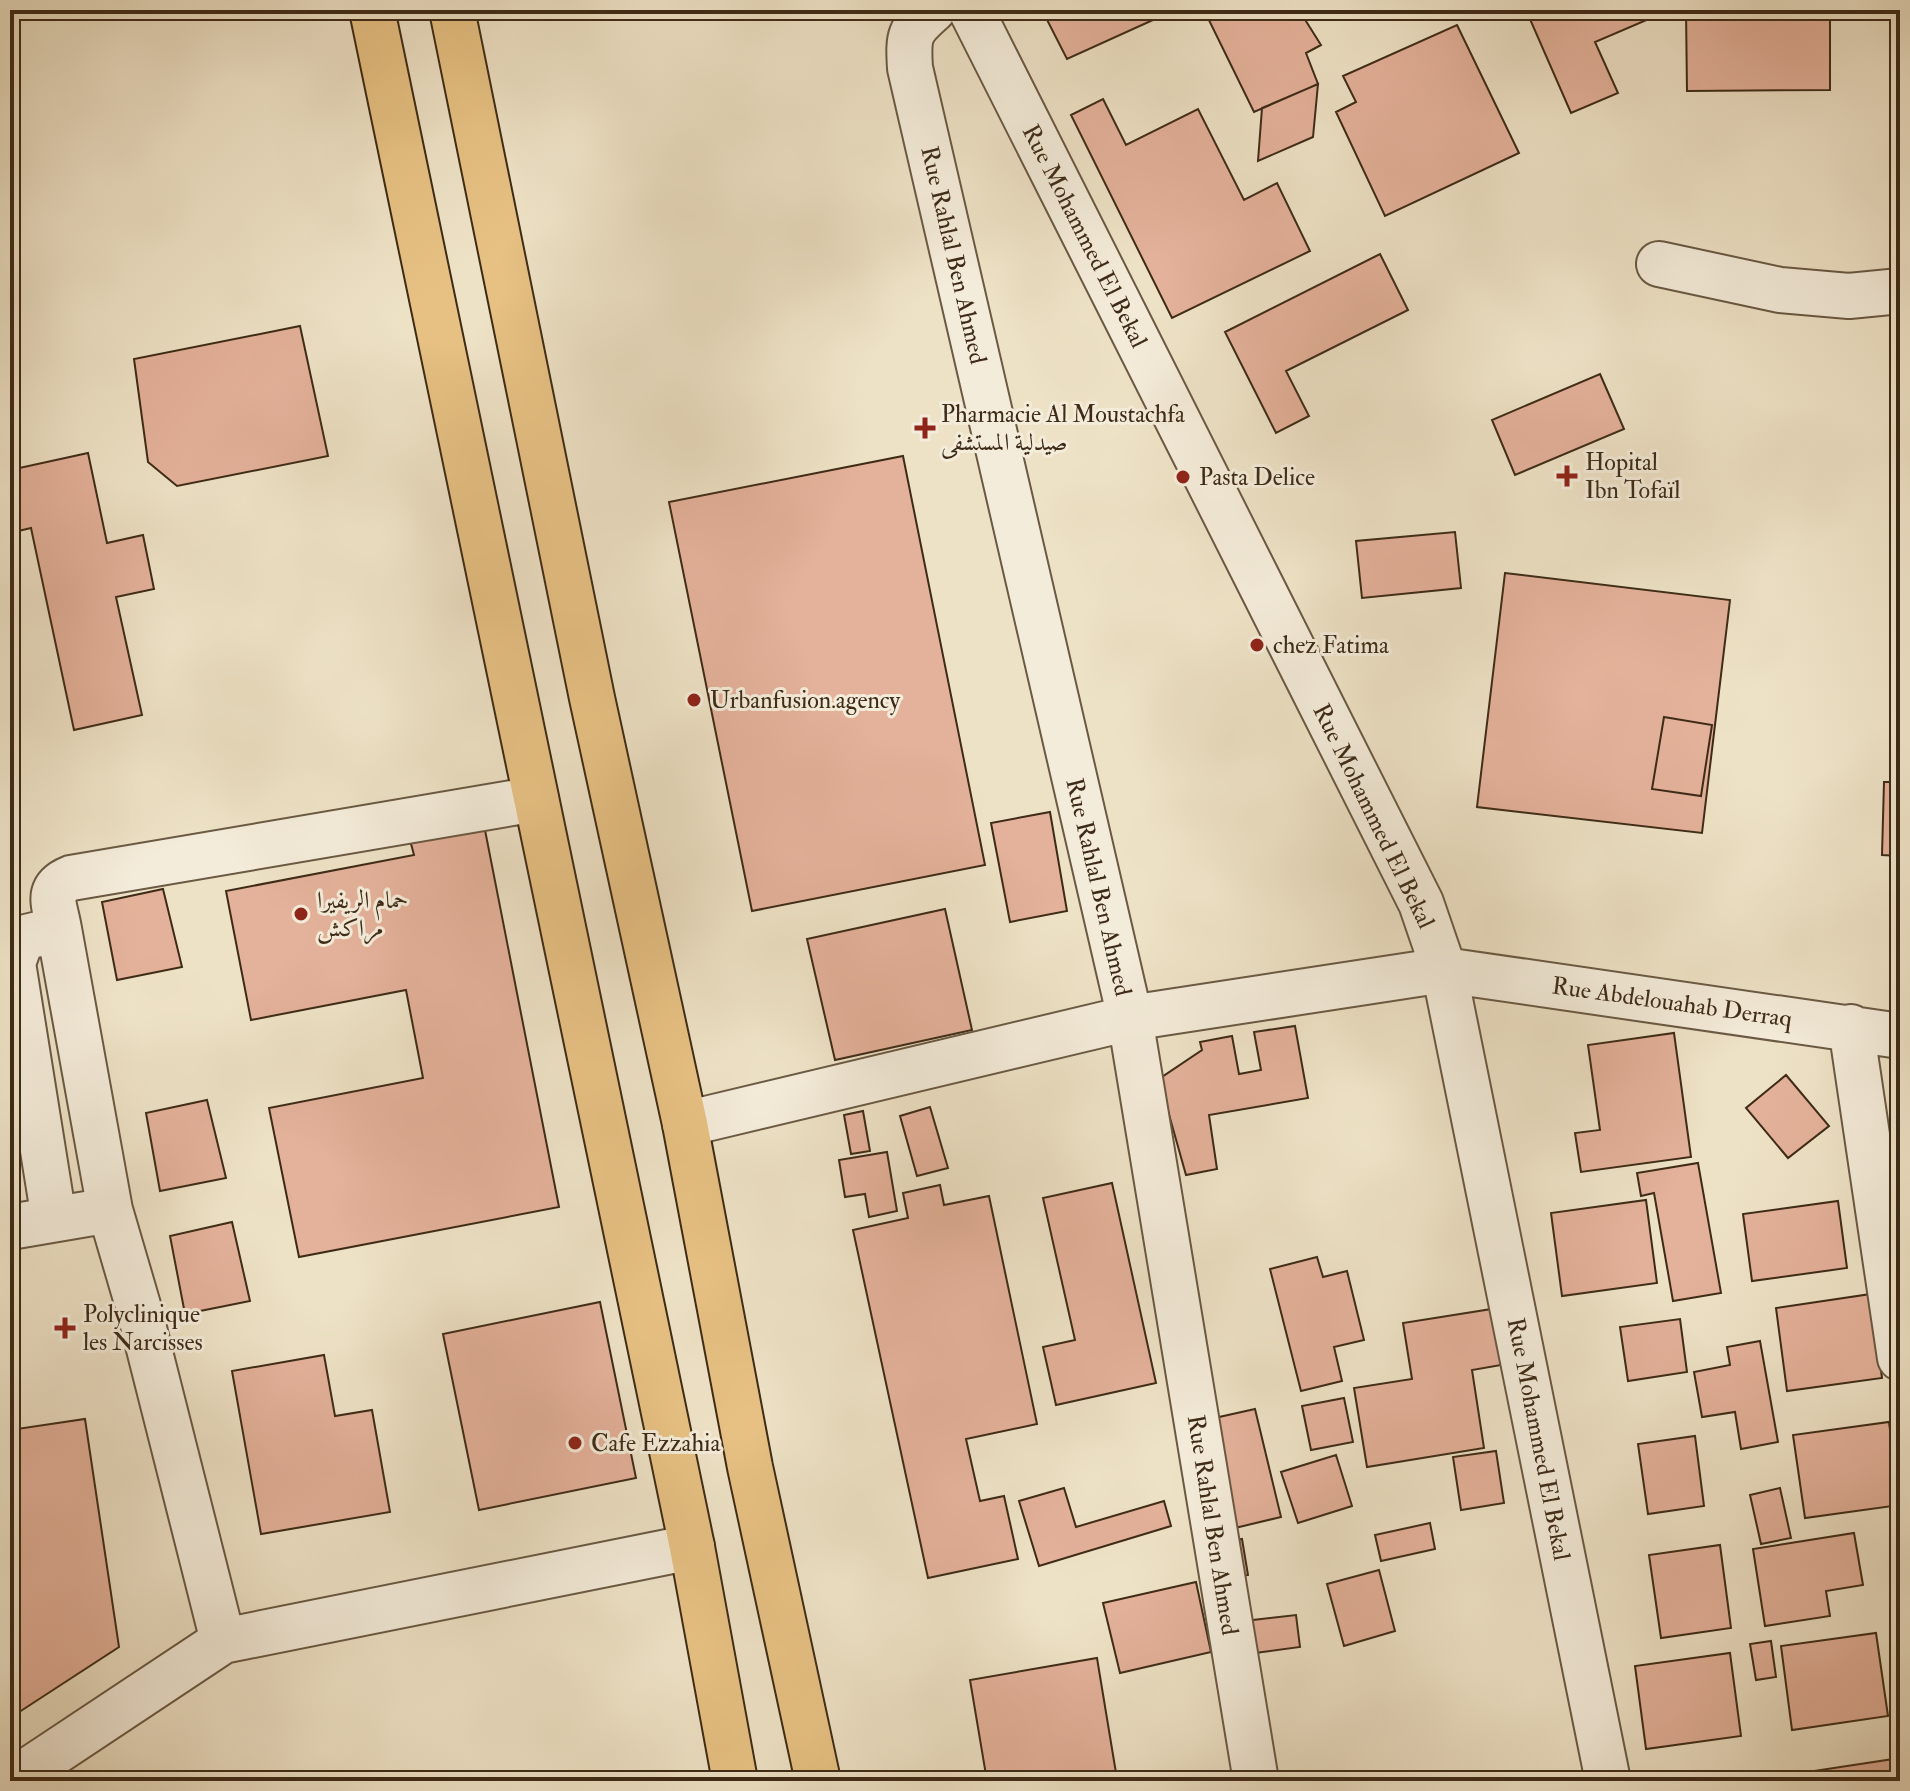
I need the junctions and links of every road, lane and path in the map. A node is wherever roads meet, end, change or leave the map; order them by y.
1 (372, 10) edge
2 (452, 10) edge
3 (933, 10) edge
4 (971, 10) edge
5 (1659, 264) dead end
6 (1900, 291) edge
7 (536, 799) junction
8 (59, 929) junction
9 (1444, 970) junction
10 (1130, 1018) junction
11 (1851, 1027) junction
12 (1900, 1036) edge
13 (685, 1124) junction
14 (110, 1210) junction
15 (54, 1219) junction
16 (10, 1227) edge
17 (1900, 1358) edge
18 (692, 1547) junction
19 (223, 1641) junction
20 (12, 1781) edge
21 (735, 1781) edge
22 (818, 1781) edge
23 (1256, 1781) edge
24 (1608, 1781) edge

1 - 7 main road
2 - 13 main road
3 - 10 street, Rue Rahlal Ben Ahmed
4 - 9 street, Rue Mohammed El Bekal
5 - 6 street
7 - 8 street
7 - 18 main road
8 - 14 street
8 - 15 street
9 - 10 street, Rue Abdelouahab Derraq
9 - 11 street, Rue Abdelouahab Derraq
9 - 24 street, Rue Mohammed El Bekal
10 - 13 street, Rue Abdelouahab Derraq
10 - 23 street, Rue Rahlal Ben Ahmed
11 - 12 street, Rue Abdelouahab Derraq
11 - 17 street
13 - 22 main road
14 - 15 street
14 - 19 street
15 - 16 street
18 - 19 street
18 - 21 main road
19 - 20 street

